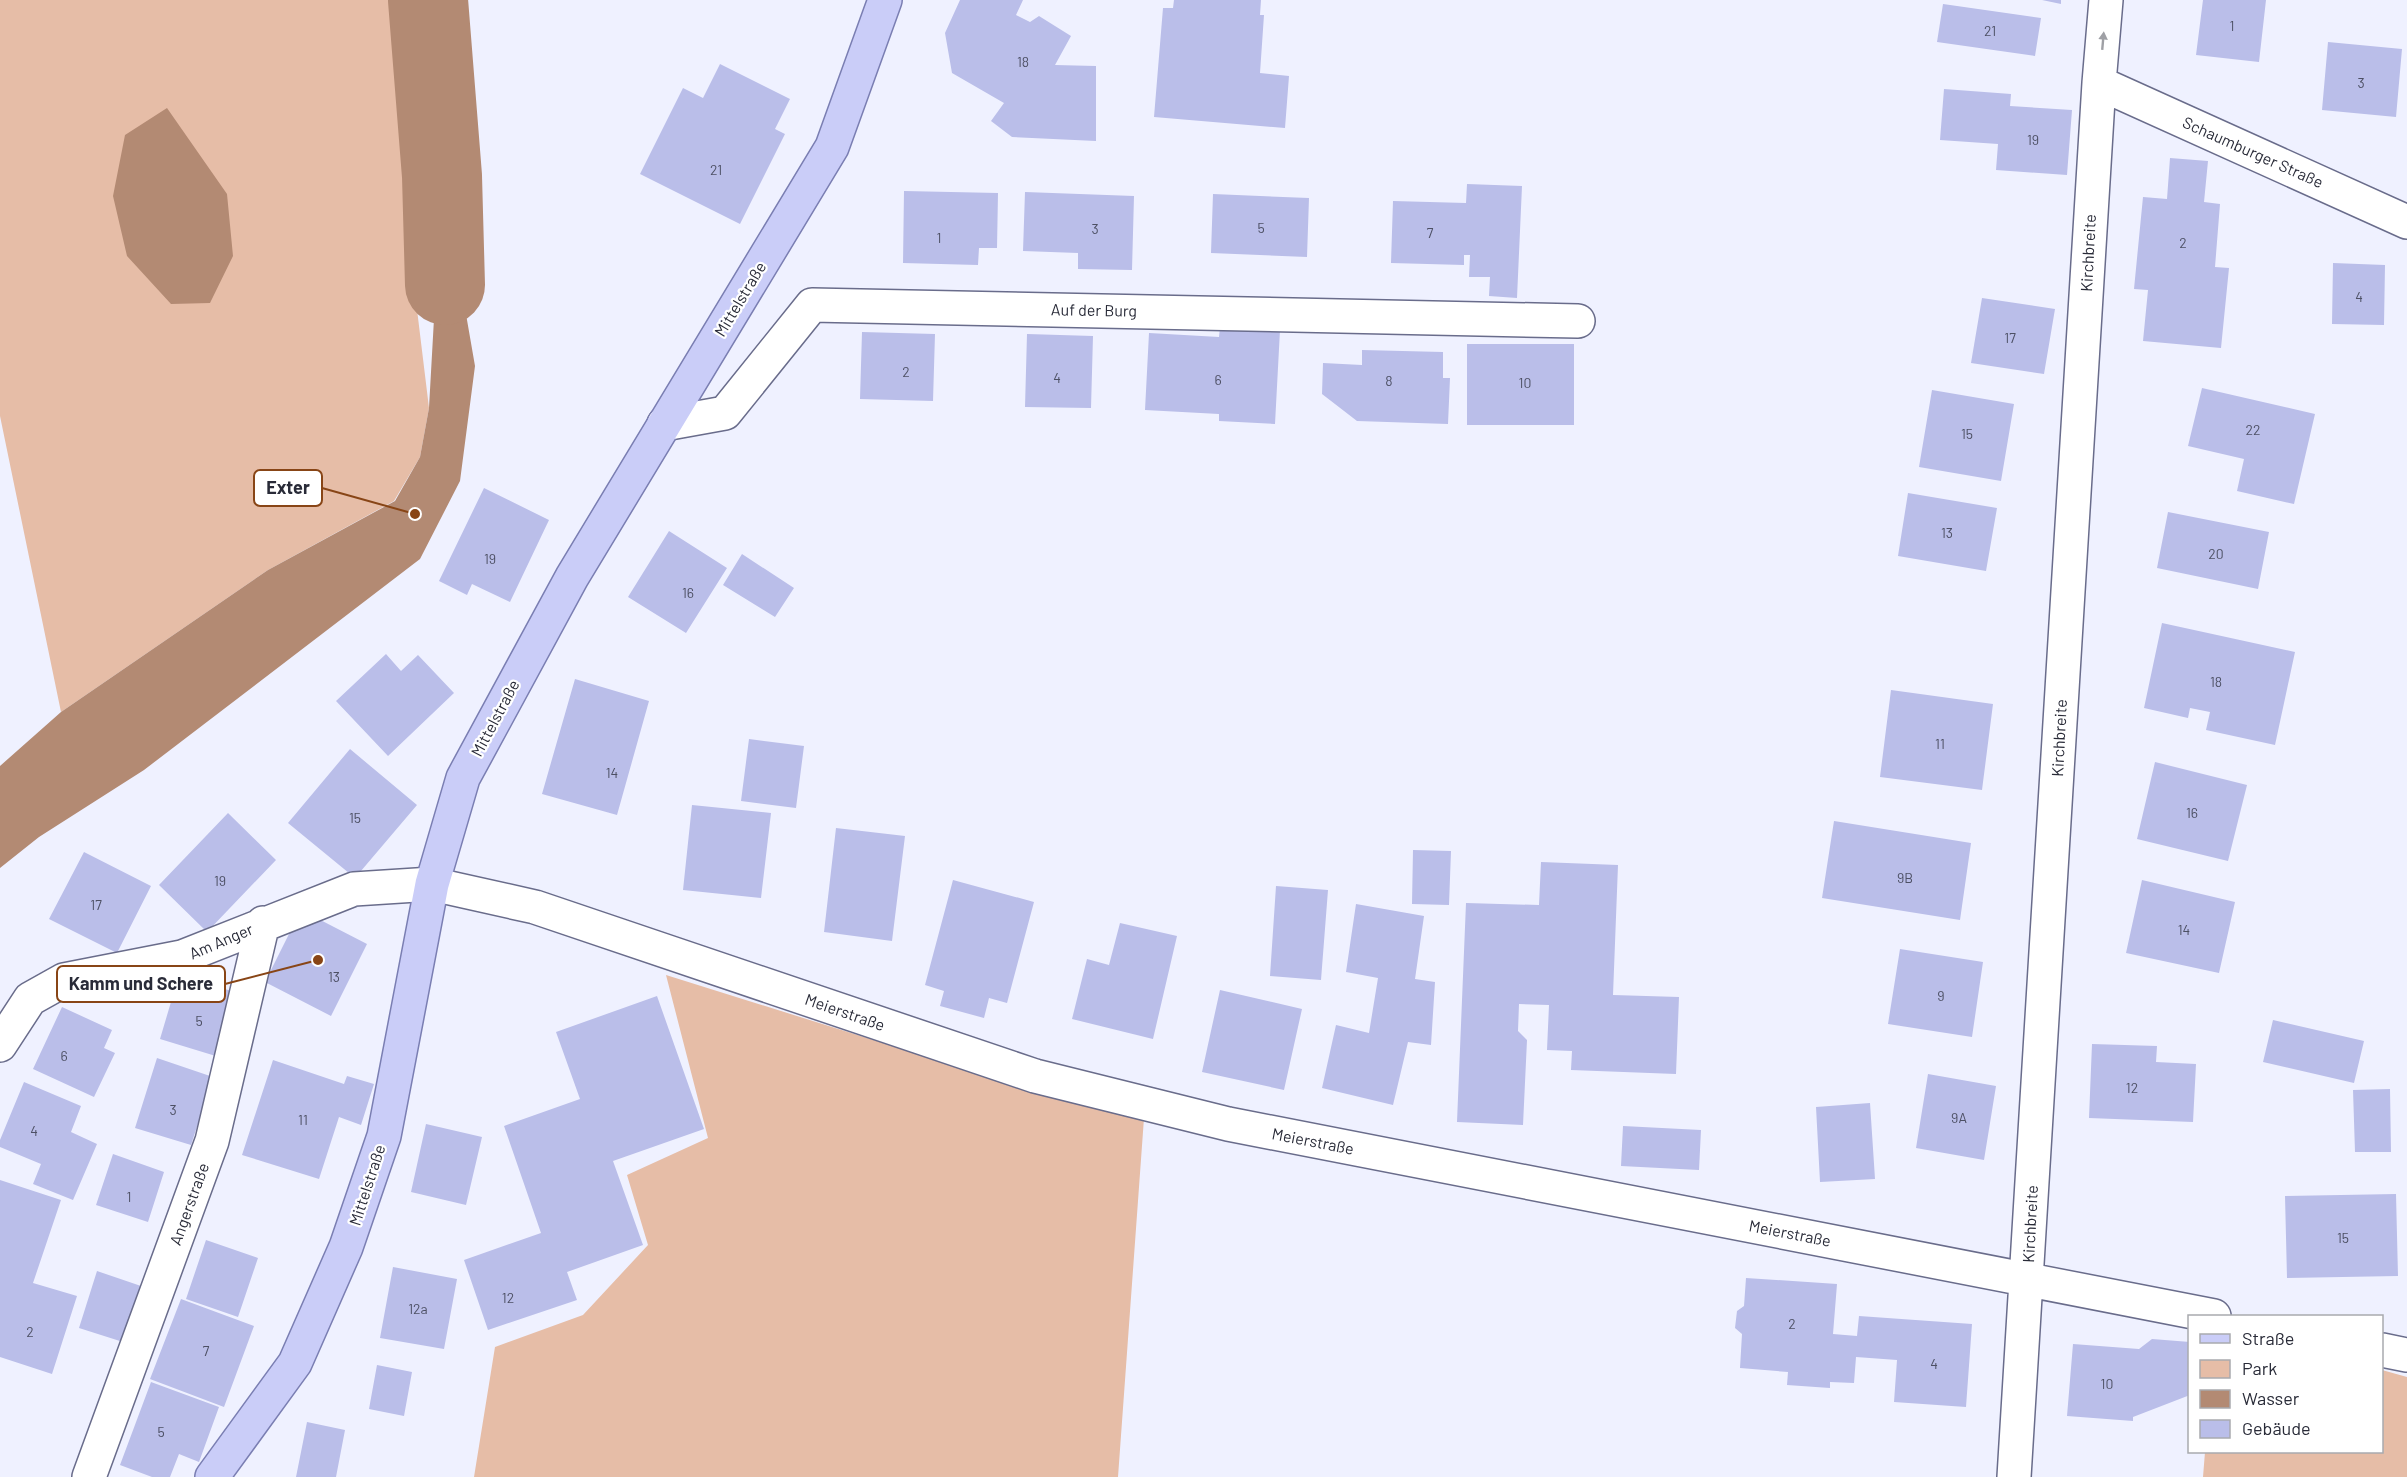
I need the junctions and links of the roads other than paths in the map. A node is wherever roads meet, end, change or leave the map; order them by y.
1 (885, 0) edge
2 (2106, 0) edge
3 (2099, 83) junction
4 (2407, 222) edge
5 (1578, 321) dead end
6 (664, 424) junction
7 (432, 884) junction
8 (263, 923) junction
9 (0, 1045) edge
10 (2026, 1278) junction
11 (2204, 1315) edge
12 (2383, 1350) edge
13 (2407, 1355) edge
14 (90, 1477) edge
15 (212, 1477) edge
16 (2014, 1477) edge

1 - 6 main road, Mittelstraße
3 -> 2 street, Kirchbreite
3 - 4 street, Schaumburger Straße
3 - 10 street, Kirchbreite
5 - 6 street, Auf der Burg
6 - 7 main road, Mittelstraße
7 - 8 street, Am Anger
7 - 10 street, Meierstraße
7 - 15 main road, Mittelstraße
8 - 9 street, Am Anger
8 - 14 street, Angerstraße
10 - 11 street, Meierstraße
10 - 16 street, Kirchbreite
12 - 13 street

